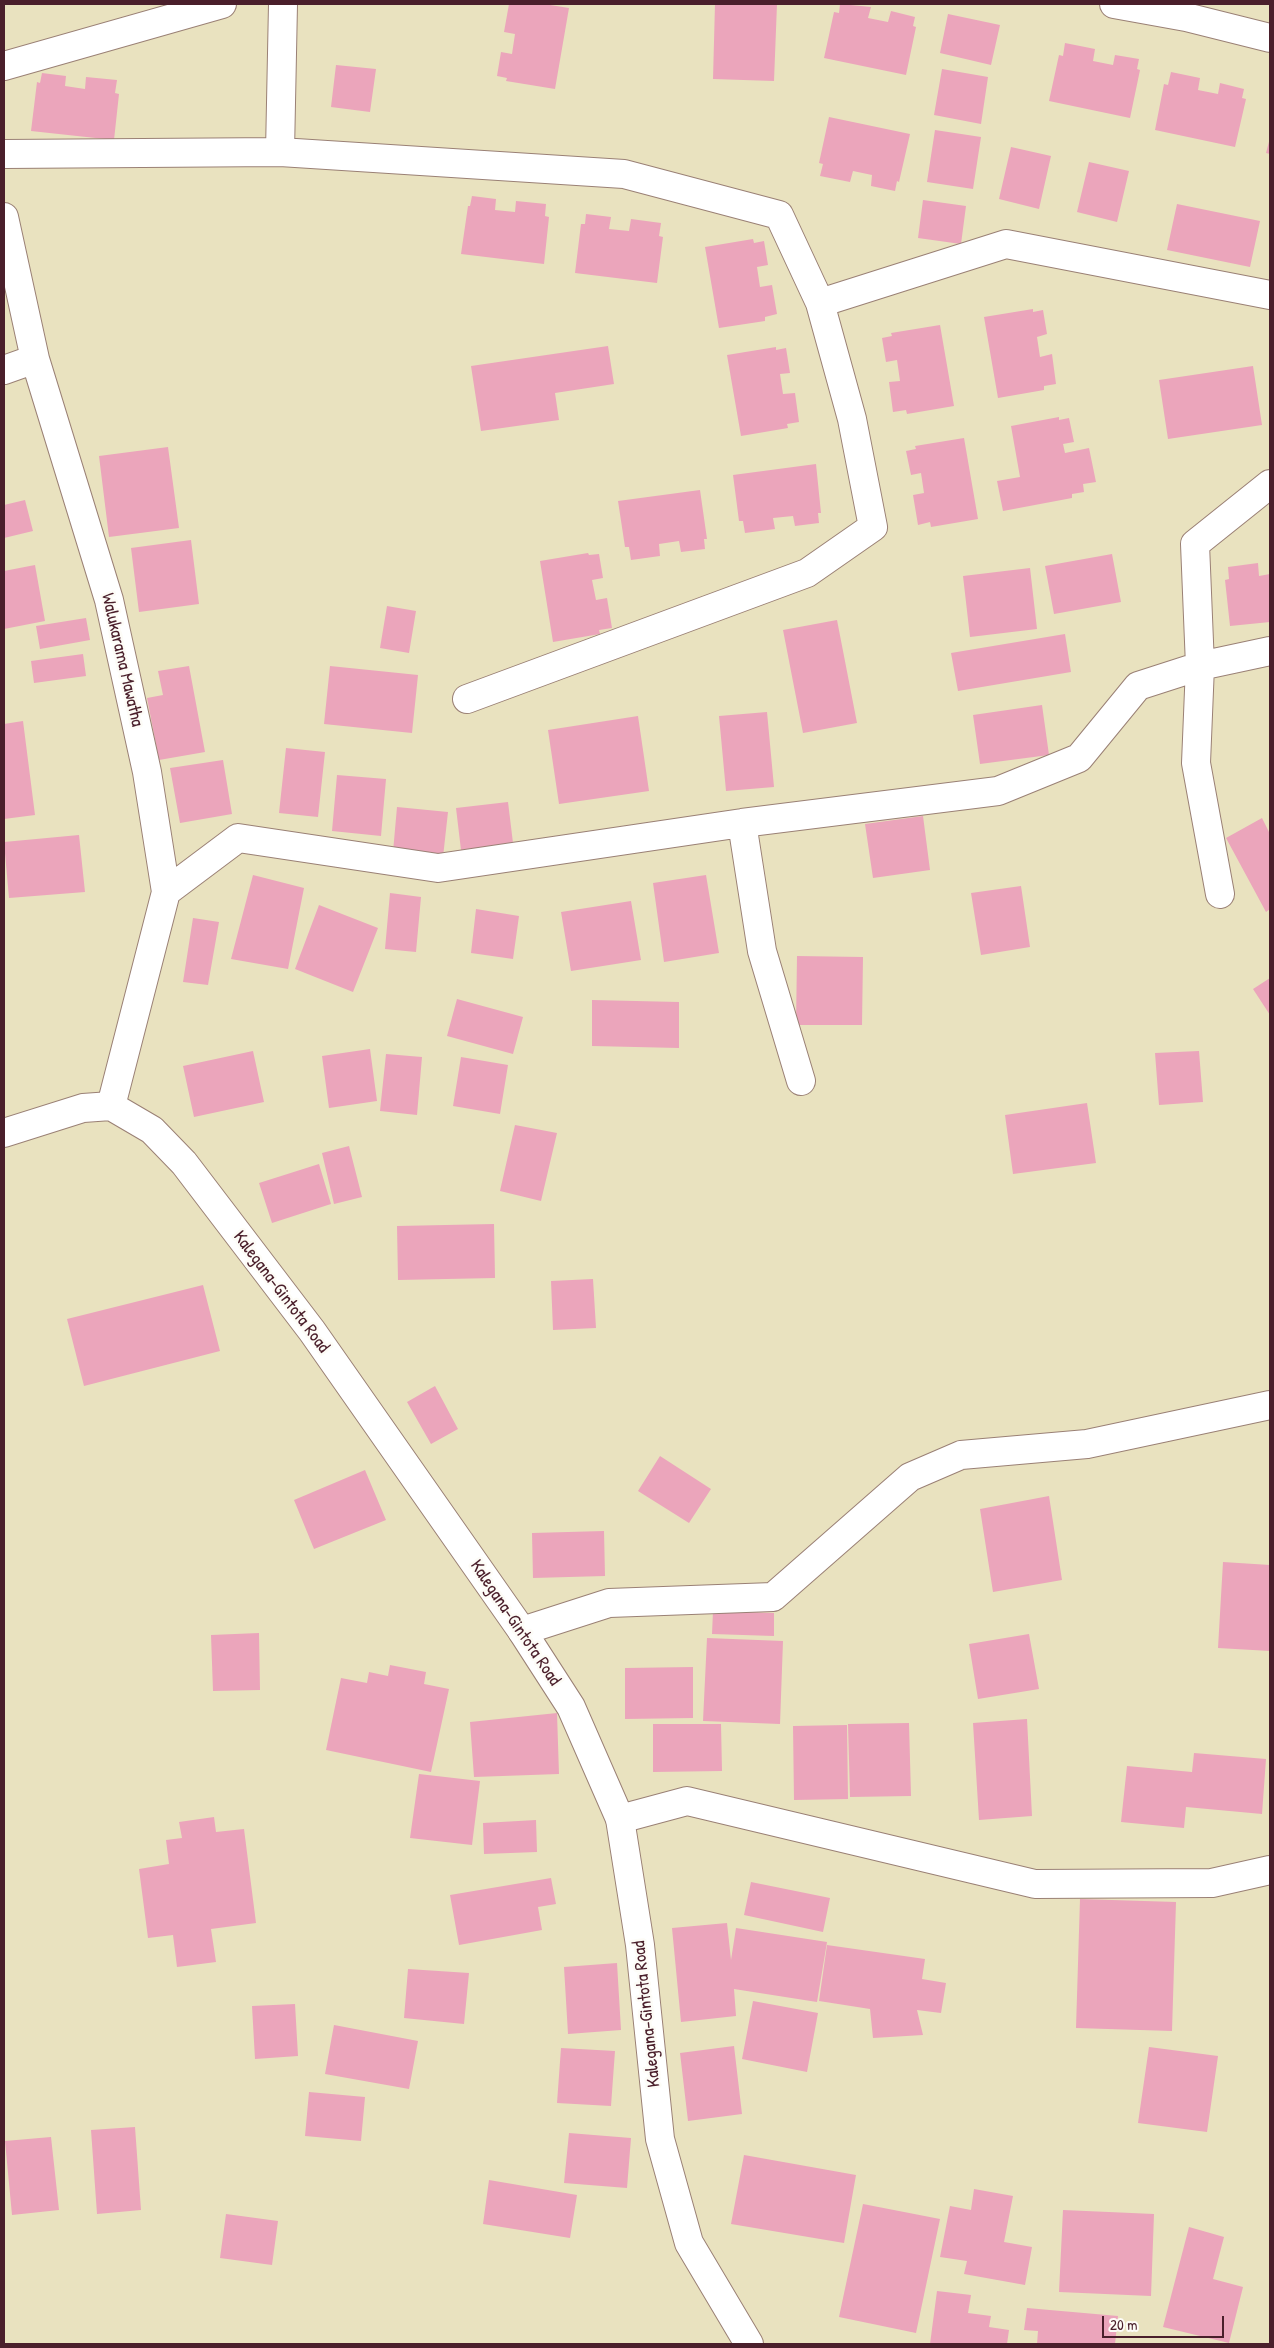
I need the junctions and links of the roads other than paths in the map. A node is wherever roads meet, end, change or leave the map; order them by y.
1 (222, 4) edge
2 (283, 4) edge
3 (1114, 4) edge
4 (1188, 10) edge
5 (1270, 38) edge
6 (4, 66) edge
7 (280, 152) junction
8 (4, 154) edge
9 (4, 218) edge
10 (1270, 295) edge
11 (820, 303) junction
12 (35, 359) junction
13 (4, 370) edge
14 (1270, 484) edge
15 (1270, 651) edge
16 (1200, 666) junction
17 (468, 699) dead end
18 (742, 823) junction
19 (166, 892) junction
20 (1220, 894) dead end
21 (801, 1080) dead end
22 (111, 1106) junction
23 (4, 1133) edge
24 (1270, 1405) edge
25 (522, 1631) junction
26 (620, 1819) junction
27 (1270, 1870) edge
28 (750, 2344) edge

1 - 6 street
2 - 7 street
3 - 4 street
4 - 5 street
7 - 8 street
7 - 11 street
9 - 12 street, Walukarama Mawatha
10 - 11 street
11 - 17 street
12 - 13 street
12 - 19 street, Walukarama Mawatha
14 - 16 street
15 - 16 street
16 - 18 street
16 - 20 street
18 - 19 street
18 - 21 street
19 - 22 street, Walukarama Mawatha
22 - 23 street
22 - 25 street, Kalegana-Gintota Road
24 - 25 street
25 - 26 street, Kalegana-Gintota Road
26 - 27 street
26 - 28 street, Kalegana-Gintota Road

